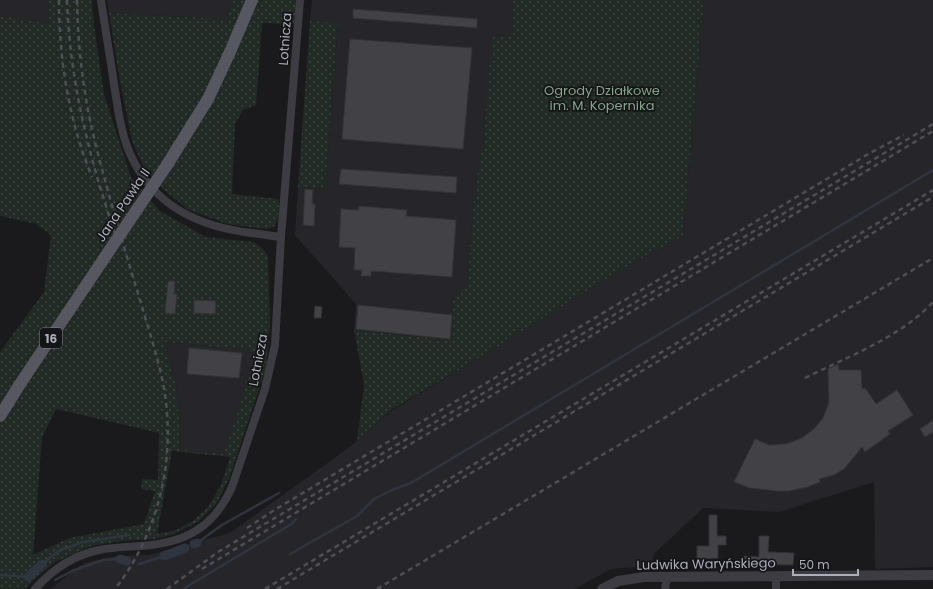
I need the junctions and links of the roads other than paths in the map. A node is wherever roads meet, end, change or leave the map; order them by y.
1 (101, 0) edge
2 (252, 0) edge
3 (300, 0) edge
4 (281, 237) junction
5 (0, 416) edge
6 (933, 575) edge
7 (776, 576) junction
8 (667, 577) junction
9 (35, 589) edge
10 (602, 589) edge
11 (666, 589) edge
12 (776, 589) edge

1 - 4 street
2 - 5 main road, Jana Pawła II / 16, bridge
3 - 4 street, Lotnicza
4 - 9 street, Lotnicza
6 - 7 street, Ludwika Waryńskiego
7 - 8 street, Ludwika Waryńskiego
7 - 12 street
8 - 10 street, Ludwika Waryńskiego
8 - 11 street

